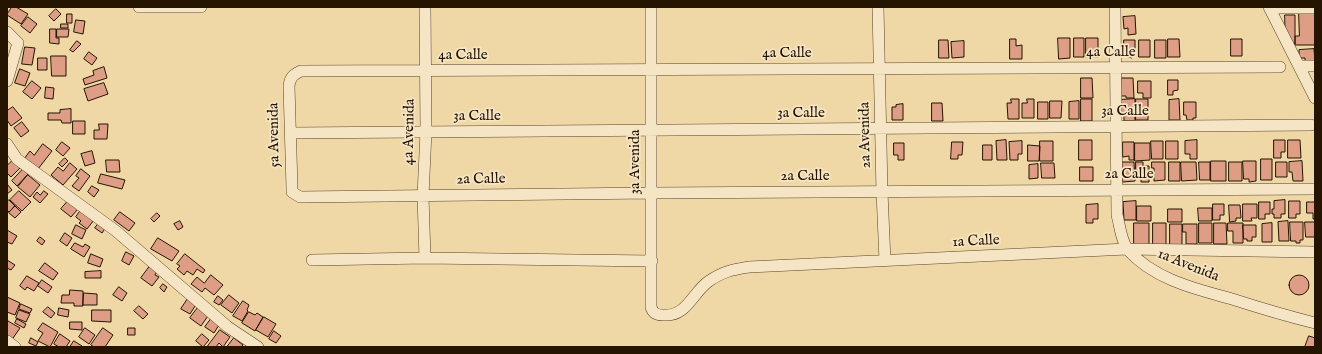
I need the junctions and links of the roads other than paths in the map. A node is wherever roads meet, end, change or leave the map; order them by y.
1 (139, 7) edge
2 (201, 7) edge
3 (425, 7) edge
4 (651, 7) edge
5 (878, 7) edge
6 (1115, 7) edge
7 (1270, 8) edge
8 (1315, 8) edge
9 (7, 32) edge
10 (1299, 66) junction
11 (1315, 66) edge
12 (1280, 67) dead end
13 (1116, 68) junction
14 (879, 69) junction
15 (651, 70) junction
16 (426, 71) junction
17 (294, 74) joint
18 (7, 80) edge
19 (1315, 98) edge
20 (1311, 125) dead end
21 (1116, 127) junction
22 (881, 129) junction
23 (651, 130) junction
24 (426, 132) junction
25 (290, 133) junction
26 (7, 144) edge
27 (1315, 189) edge
28 (1116, 190) junction
29 (882, 192) junction
30 (652, 193) junction
31 (295, 195) joint
32 (423, 196) junction
33 (1127, 249) junction
34 (1315, 252) edge
35 (425, 258) junction
36 (312, 260) dead end
37 (652, 261) junction
38 (885, 261) junction
39 (656, 314) joint
40 (1315, 323) edge
41 (7, 341) edge
42 (15, 347) edge
43 (258, 347) edge

1 - 2 street
3 - 16 street, 4a Avenida
4 - 15 street, 3a Avenida
5 - 14 street, 2a Avenida
6 - 13 street, 1a Avenida
7 - 8 street
7 - 10 street
9 - 18 street
10 - 11 street
10 - 19 street
12 - 13 street, 4a Calle
13 - 14 street, 4a Calle
13 - 21 street, 1a Avenida
14 - 15 street, 4a Calle
14 - 22 street, 2a Avenida
15 - 16 street, 4a Calle
15 - 23 street, 3a Avenida
16 - 17 street, 4a Calle
16 - 24 street, 4a Avenida
17 - 25 street, 5a Avenida
20 - 21 street, 3a Calle
21 - 22 street, 3a Calle
21 - 28 street, 1a Avenida
22 - 23 street, 3a Calle
22 - 29 street, 2a Avenida
23 - 24 street, 3a Calle
23 - 30 street, 3a Avenida
24 - 25 street, 3a Calle
24 - 32 street, 4a Avenida
25 - 31 street, 5a Avenida
26 - 43 street
27 - 28 street, 2a Calle
28 - 29 street, 2a Calle
28 - 33 street, 1a Avenida
29 - 30 street, 2a Calle
29 - 38 street, 2a Avenida
30 - 32 street, 2a Calle
30 - 37 street, 3a Avenida
31 - 32 street, 2a Calle
32 - 35 street, 4a Avenida
33 - 34 street, 1a Calle
33 - 38 street, 1a Calle
33 - 40 street, 1a Avenida
35 - 36 street
35 - 37 street
37 - 39 street, 3a Avenida
38 - 39 street, 1a Calle
41 - 42 street

